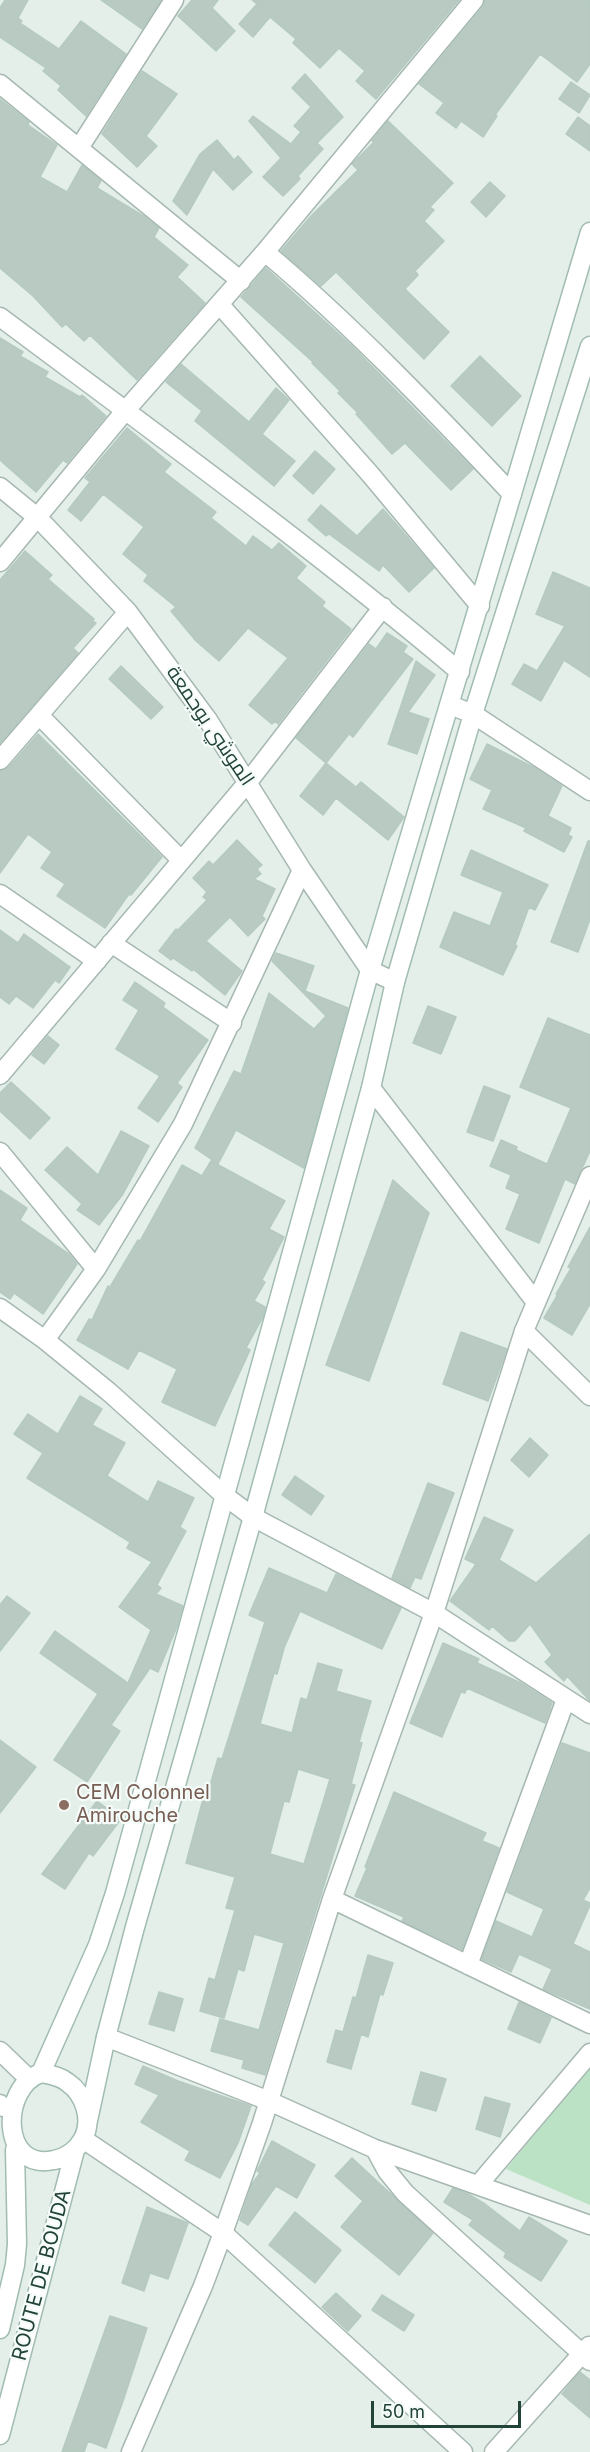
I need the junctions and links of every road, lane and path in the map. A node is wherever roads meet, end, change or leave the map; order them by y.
1 (174, 0) edge
2 (474, 0) edge
3 (0, 84) edge
4 (79, 148) junction
5 (590, 232) edge
6 (265, 252) junction
7 (241, 281) junction
8 (220, 305) junction
9 (0, 316) edge
10 (589, 350) edge
11 (125, 411) junction
12 (0, 487) edge
13 (512, 494) junction
14 (38, 518) junction
15 (0, 562) edge
16 (480, 606) junction
17 (383, 607) junction
18 (128, 612) junction
19 (460, 672) junction
20 (450, 705) junction
21 (473, 714) junction
22 (39, 715) junction
23 (0, 760) edge
24 (248, 782) junction
25 (590, 790) edge
26 (181, 860) junction
27 (302, 870) junction
28 (0, 894) edge
29 (111, 943) junction
30 (97, 961) junction
31 (370, 970) junction
32 (395, 982) junction
33 (232, 1023) junction
34 (0, 1075) edge
35 (371, 1088) junction
36 (0, 1152) edge
37 (590, 1176) edge
38 (96, 1269) junction
39 (535, 1301) junction
40 (0, 1308) edge
41 (524, 1331) junction
42 (45, 1340) junction
43 (590, 1396) edge
44 (225, 1496) junction
45 (253, 1517) junction
46 (434, 1613) junction
47 (566, 1699) junction
48 (590, 1714) edge
49 (332, 1899) junction
50 (468, 1965) junction
51 (590, 2024) edge
52 (106, 2037) junction
53 (0, 2051) edge
54 (590, 2053) edge
55 (34, 2075) junction
56 (269, 2101) junction
57 (1, 2105) edge
58 (82, 2138) junction
59 (7, 2142) edge
60 (375, 2149) junction
61 (479, 2184) junction
62 (590, 2225) edge
63 (223, 2233) junction
64 (0, 2329) edge
65 (587, 2354) edge
66 (0, 2434) edge
67 (131, 2452) edge
68 (463, 2452) edge
69 (494, 2452) edge

1 - 4 street
2 - 6 street
3 - 4 street
4 - 7 street
5 - 13 street
6 - 7 street
6 - 13 street
7 - 8 street
8 - 11 street
8 - 16 street
9 - 11 street
10 - 21 street, ROUTE DE BOUDA
11 - 14 street
11 - 17 street
12 - 14 street, الموشي بوجمعة
13 - 16 street
14 - 15 street
14 - 18 street, الموشي بوجمعة
16 - 19 street
17 - 19 street
17 - 24 street
18 - 22 street
18 - 24 street, الموشي بوجمعة
19 - 20 street
20 - 21 street
20 - 31 street
21 - 25 street
21 - 32 street, ROUTE DE BOUDA
22 - 23 street
22 - 26 street
24 - 26 street
24 - 27 street, الموشي بوجمعة
26 - 29 street
27 - 31 street, الموشي بوجمعة
27 - 33 street
28 - 30 street
29 - 30 street
29 - 33 street
30 - 34 street
31 - 32 street
31 - 44 street
32 - 35 street, ROUTE DE BOUDA
33 - 38 street
35 - 39 street
35 - 45 street, ROUTE DE BOUDA
36 - 38 street
37 - 39 street
38 - 42 street
39 - 41 street
40 - 42 street
41 - 43 street
41 - 46 street
42 - 44 street
44 - 45 street
44 - 55 street
45 - 46 street
45 - 52 street, ROUTE DE BOUDA
46 - 47 street
46 - 49 street
47 - 48 street
47 - 50 street
49 - 50 street
49 - 56 street
50 - 51 street
52 - 56 street
52 - 58 street, ROUTE DE BOUDA
53 - 55 street
54 - 61 street
55 - 57 street
55 - 58 street
56 - 60 street
56 - 63 street
57 - 59 street
58 - 59 street
58 - 63 street
58 - 66 street, ROUTE DE BOUDA
59 - 64 street, ROUTE DE BOUDA
60 - 61 street
60 - 65 street
61 - 62 street
63 - 67 street
63 - 68 street
65 - 69 street

